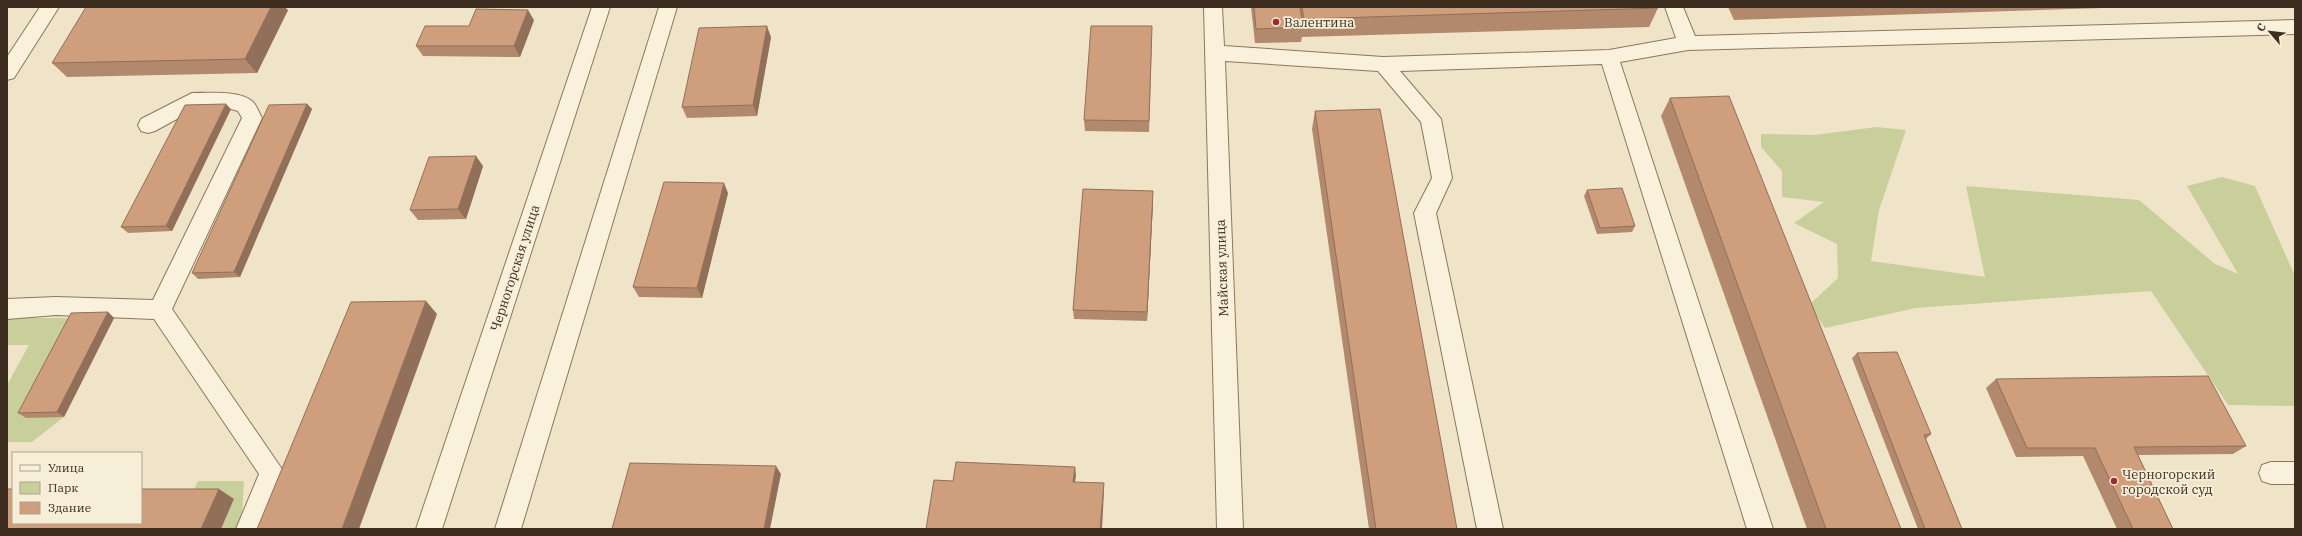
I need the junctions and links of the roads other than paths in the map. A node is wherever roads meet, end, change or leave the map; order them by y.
1 (50, 7) edge
2 (601, 7) edge
3 (668, 7) edge
4 (1213, 7) edge
5 (1674, 7) edge
6 (2292, 31) edge
7 (1688, 43) junction
8 (1215, 54) junction
9 (1609, 57) junction
10 (1383, 64) junction
11 (7, 73) edge
12 (148, 125) dead end
13 (7, 309) edge
14 (160, 310) junction
15 (2271, 473) dead end
16 (2295, 473) edge
17 (250, 529) edge
18 (429, 529) edge
19 (508, 529) edge
20 (1230, 529) edge
21 (1490, 529) edge
22 (1760, 529) edge

1 - 11 street
2 - 18 street, Черногорская улица
3 - 19 street
4 - 8 street, Майская улица
5 - 7 street
6 - 7 street
7 - 9 street
8 - 10 street
8 - 20 street, Майская улица
9 - 10 street
9 - 22 street
10 - 21 street
12 - 14 street
13 - 14 street
14 - 17 street
15 - 16 street

